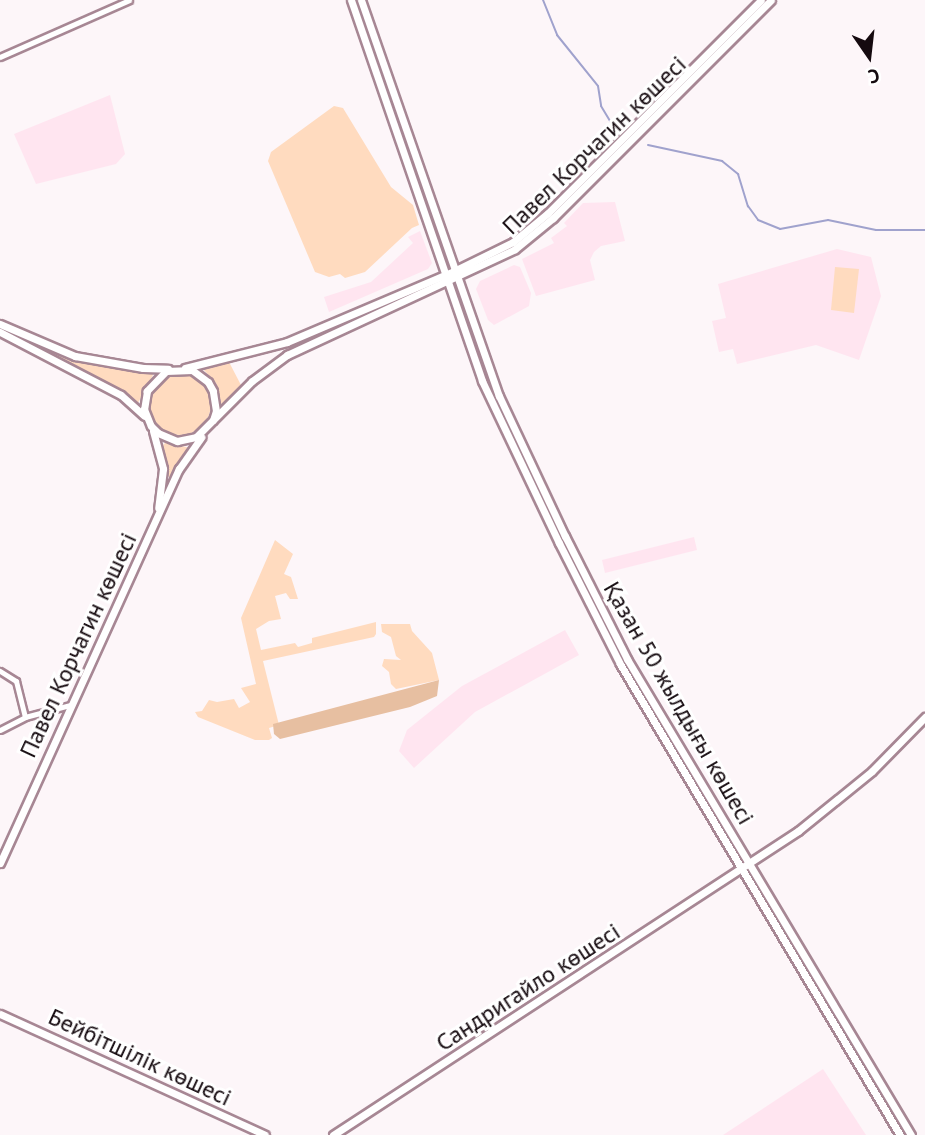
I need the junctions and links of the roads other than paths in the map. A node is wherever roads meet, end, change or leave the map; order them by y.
1 (129, 0) edge
2 (351, 0) edge
3 (361, 0) edge
4 (761, 0) edge
5 (771, 0) edge
6 (750, 16) junction
7 (372, 32) junction
8 (363, 35) junction
9 (0, 57) edge
10 (405, 126) junction
11 (396, 129) junction
12 (447, 263) junction
13 (451, 275) junction
14 (410, 293) junction
15 (0, 324) edge
16 (0, 332) edge
17 (178, 369) junction
18 (213, 420) junction
19 (149, 422) junction
20 (205, 431) junction
21 (521, 442) junction
22 (512, 446) junction
23 (156, 519) junction
24 (0, 671) edge
25 (645, 687) junction
26 (637, 692) junction
27 (71, 705) junction
28 (25, 717) junction
29 (925, 717) edge
30 (0, 730) edge
31 (722, 828) junction
32 (0, 863) edge
33 (749, 863) junction
34 (741, 868) junction
35 (781, 928) junction
36 (0, 1013) edge
37 (265, 1135) edge
38 (333, 1135) edge
39 (900, 1135) edge
40 (911, 1135) edge

1 - 9 street
2 - 8 street
3 - 7 street
4 - 6 street, Павел Корчагин көшесі
5 - 6 street, Павел Корчагин көшесі
6 - 13 street, Павел Корчагин көшесі
7 - 8 street
7 - 10 street
8 - 11 street
10 - 11 street
10 - 12 street
11 - 12 street
12 - 13 street
13 - 14 street, Павел Корчагин көшесі
13 - 21 street, Қазан 50 жылдығы көшесі
13 - 22 street, Қазан 50 жылдығы көшесі
14 - 17 street, Павел Корчагин көшесі
14 - 18 street, Павел Корчагин көшесі
15 - 17 street
16 - 19 street
17 - 18 street
17 - 19 street
18 - 20 street
19 - 20 street
19 - 23 street, Павел Корчагин көшесі
20 - 23 street, Павел Корчагин көшесі
21 - 22 street
21 - 25 street, Қазан 50 жылдығы көшесі
22 - 26 street, Қазан 50 жылдығы көшесі
23 - 27 street, Павел Корчагин көшесі
24 - 28 street
25 - 26 street
25 - 31 street, Қазан 50 жылдығы көшесі
26 - 31 street, Қазан 50 жылдығы көшесі
27 - 28 street
27 - 32 street, Павел Корчагин көшесі
28 - 30 street
29 - 33 street
31 - 33 street, Қазан 50 жылдығы көшесі
31 - 34 street, Қазан 50 жылдығы көшесі
33 - 34 street, Сандригайло көшесі
33 - 35 street, Қазан 50 жылдығы көшесі
34 - 35 street, Қазан 50 жылдығы көшесі
34 - 38 street, Сандригайло көшесі
35 - 39 street, Қазан 50 жылдығы көшесі
35 - 40 street, Қазан 50 жылдығы көшесі
36 - 37 street, Бейбітшілік көшесі

